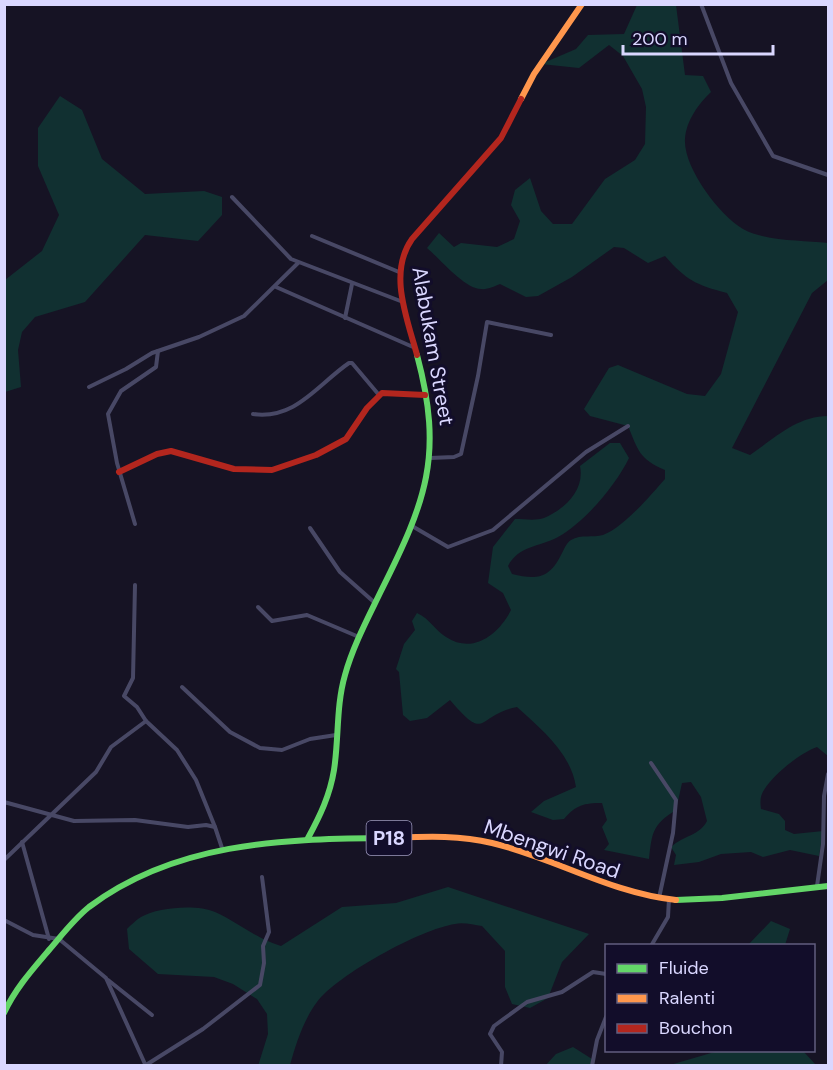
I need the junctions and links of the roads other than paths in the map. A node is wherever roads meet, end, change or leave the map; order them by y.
1 (582, 4) edge
2 (701, 4) edge
3 (828, 175) edge
4 (232, 197) dead end
5 (312, 236) dead end
6 (298, 263) junction
7 (400, 272) junction
8 (352, 284) junction
9 (276, 287) junction
10 (404, 302) junction
11 (345, 318) junction
12 (551, 335) dead end
13 (414, 347) junction
14 (158, 351) junction
15 (89, 387) dead end
16 (379, 395) junction
17 (425, 395) junction
18 (253, 414) dead end
19 (628, 426) dead end
20 (430, 458) junction
21 (119, 472) junction
22 (135, 524) dead end
23 (412, 526) junction
24 (310, 528) dead end
25 (135, 585) dead end
26 (375, 603) junction
27 (258, 607) dead end
28 (359, 637) junction
29 (182, 687) dead end
30 (146, 721) junction
31 (337, 735) junction
32 (651, 763) dead end
33 (828, 774) edge
34 (4, 802) edge
35 (49, 817) junction
36 (215, 827) junction
37 (308, 838) junction
38 (22, 842) junction
39 (222, 848) junction
40 (4, 860) edge
41 (262, 877) dead end
42 (817, 886) junction
43 (828, 886) edge
44 (659, 899) junction
45 (669, 899) junction
46 (4, 920) edge
47 (49, 939) junction
48 (59, 939) junction
49 (652, 944) edge
50 (605, 974) edge
51 (106, 978) junction
52 (4, 1013) edge
53 (152, 1015) dead end
54 (605, 1020) edge
55 (146, 1065) edge
56 (501, 1065) edge
57 (592, 1065) edge

1 - 7 street, Alabukam Street
2 - 3 street
4 - 6 street
5 - 7 street
6 - 8 street
6 - 9 street
7 - 10 street, Alabukam Street
8 - 10 street
8 - 11 street
9 - 11 street
9 - 14 street
10 - 13 street, Alabukam Street
11 - 13 street
12 - 20 street
13 - 17 street, Alabukam Street
14 - 15 street
14 - 21 street
16 - 17 street
16 - 18 street
16 - 21 street
17 - 20 street, Alabukam Street
19 - 23 street
20 - 23 street, Alabukam Street
21 - 22 street
23 - 26 street, Alabukam Street
24 - 26 street
25 - 30 street
26 - 28 street, Alabukam Street
27 - 28 street
28 - 31 street, Alabukam Street
29 - 31 street
30 - 35 street
30 - 36 street
31 - 37 street, Alabukam Street
32 - 44 street
33 - 42 street
34 - 35 street
35 - 36 street
35 - 38 street
36 - 39 street
37 - 39 street, Mbengwi Road / P18
37 - 44 street, Mbengwi Road / P18
38 - 40 street
38 - 47 street
39 - 48 street, Mbengwi Road / P18
41 - 55 street
42 - 43 street, Mbengwi Road / P18
42 - 45 street, Mbengwi Road / P18
44 - 45 street, Mbengwi Road / P18
45 - 49 street
46 - 47 street
47 - 48 street
48 - 51 street
48 - 52 street, Mbengwi Road / P18
50 - 56 street
51 - 53 street
51 - 55 street
54 - 57 street

